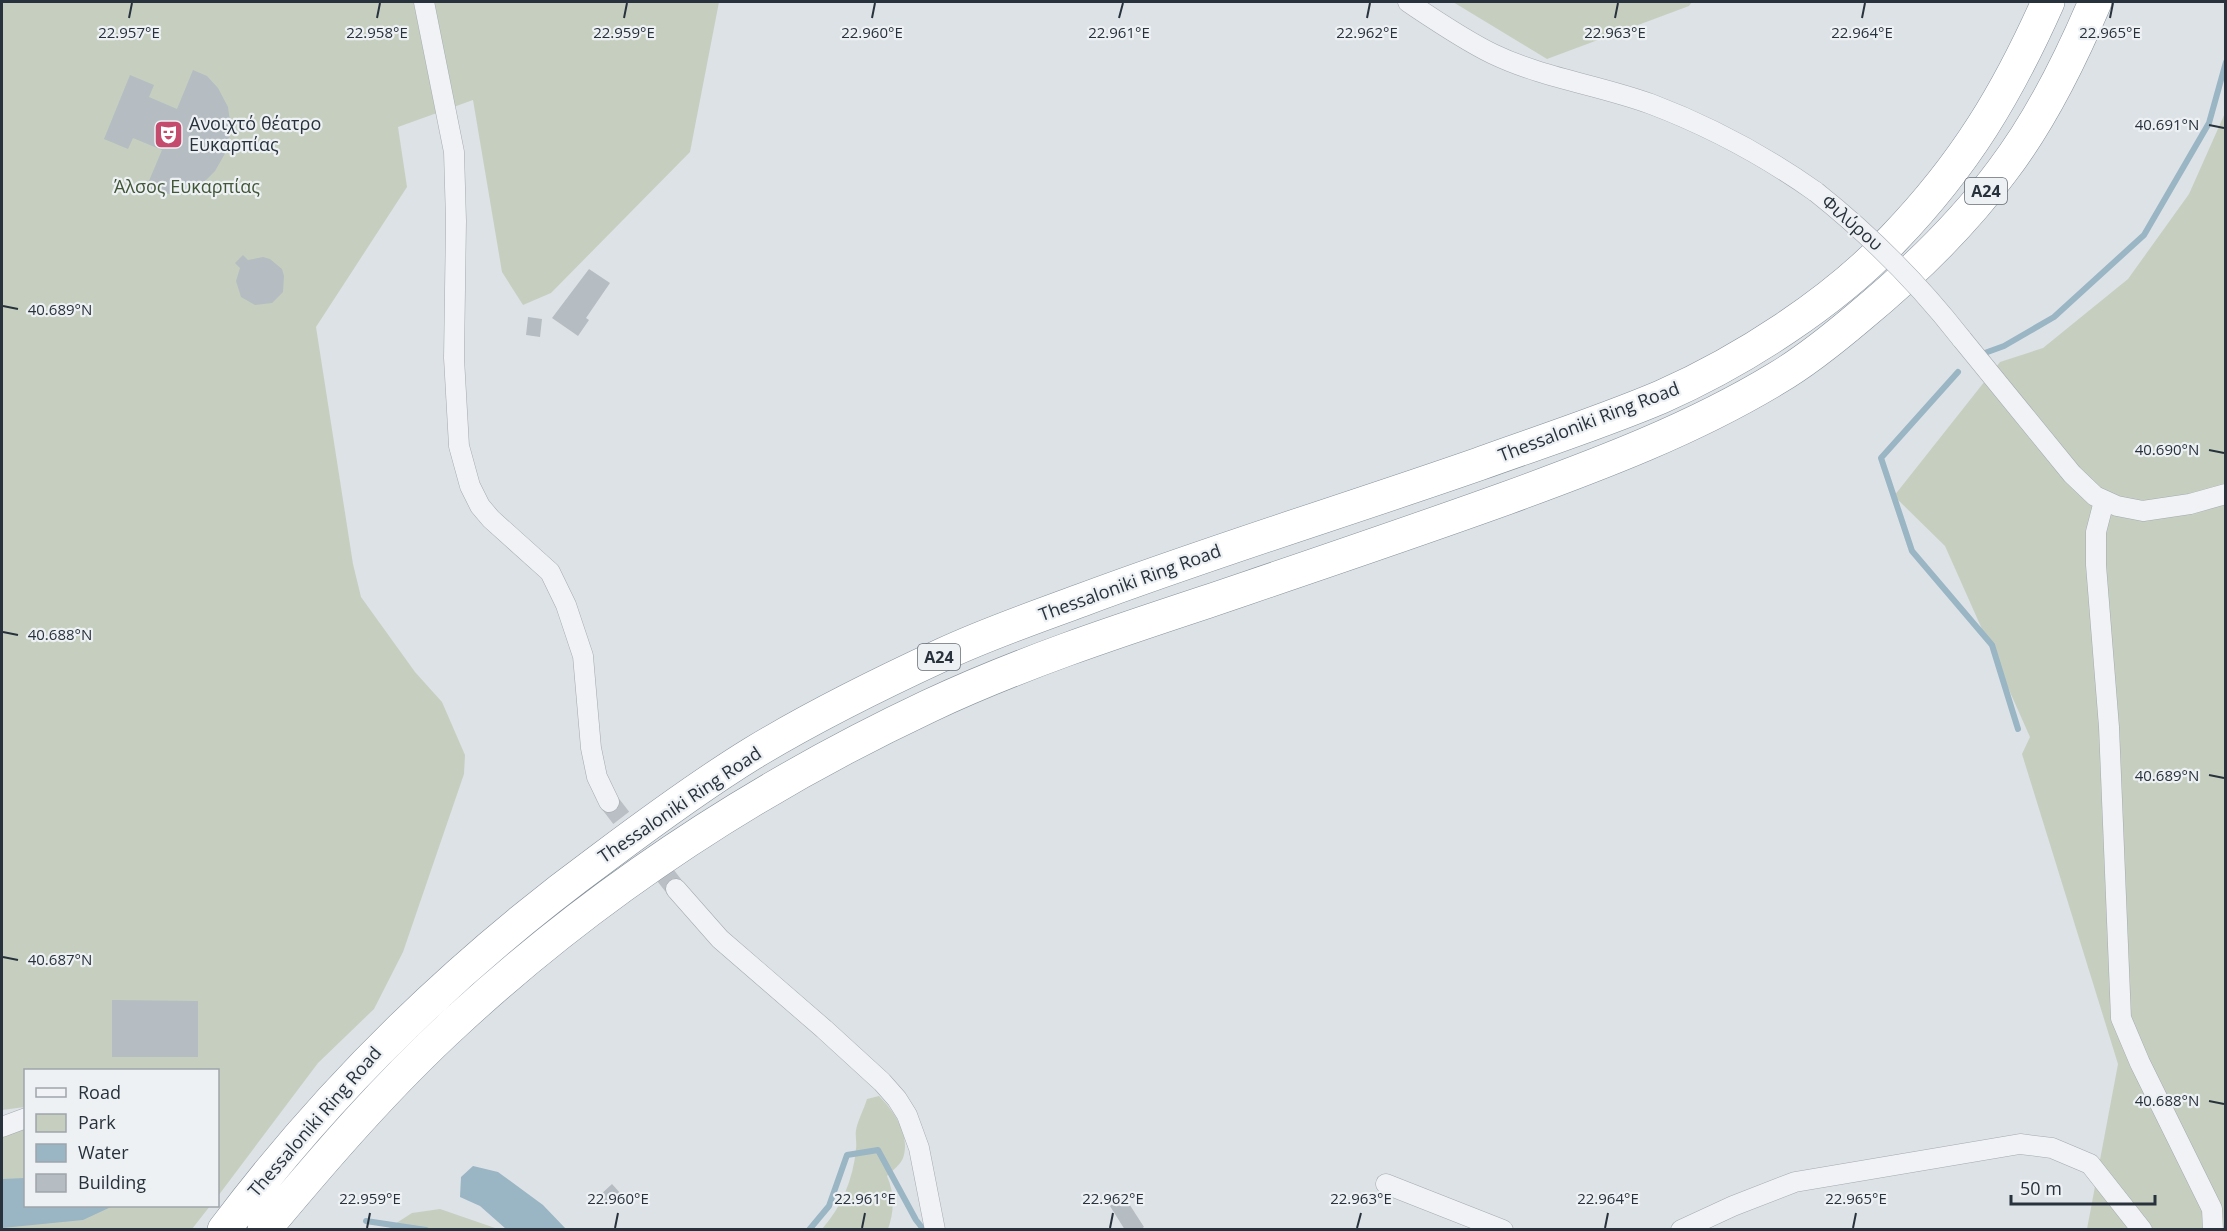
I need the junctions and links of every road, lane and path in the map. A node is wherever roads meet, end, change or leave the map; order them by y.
1 (424, 2) edge
2 (1408, 2) edge
3 (2048, 2) edge
4 (2095, 2) edge
5 (2226, 494) edge
6 (2104, 501) junction
7 (609, 802) tunnel mouth
8 (676, 889) tunnel mouth
9 (24, 1119) edge
10 (2, 1127) edge
11 (1386, 1184) dead end
12 (224, 1230) edge
13 (264, 1230) edge
14 (935, 1230) edge
15 (1503, 1230) edge
16 (1681, 1230) edge
17 (2142, 1230) edge
18 (2213, 1230) edge

1 - 7 street
2 - 6 street, Φιλύρου, bridge
3 - 12 highway, Thessaloniki Ring Road / Α24
4 - 13 highway, Thessaloniki Ring Road / Α24
5 - 6 street, Φιλύρου
6 - 18 street
8 - 14 street
9 - 10 street
11 - 15 street
16 - 17 street

